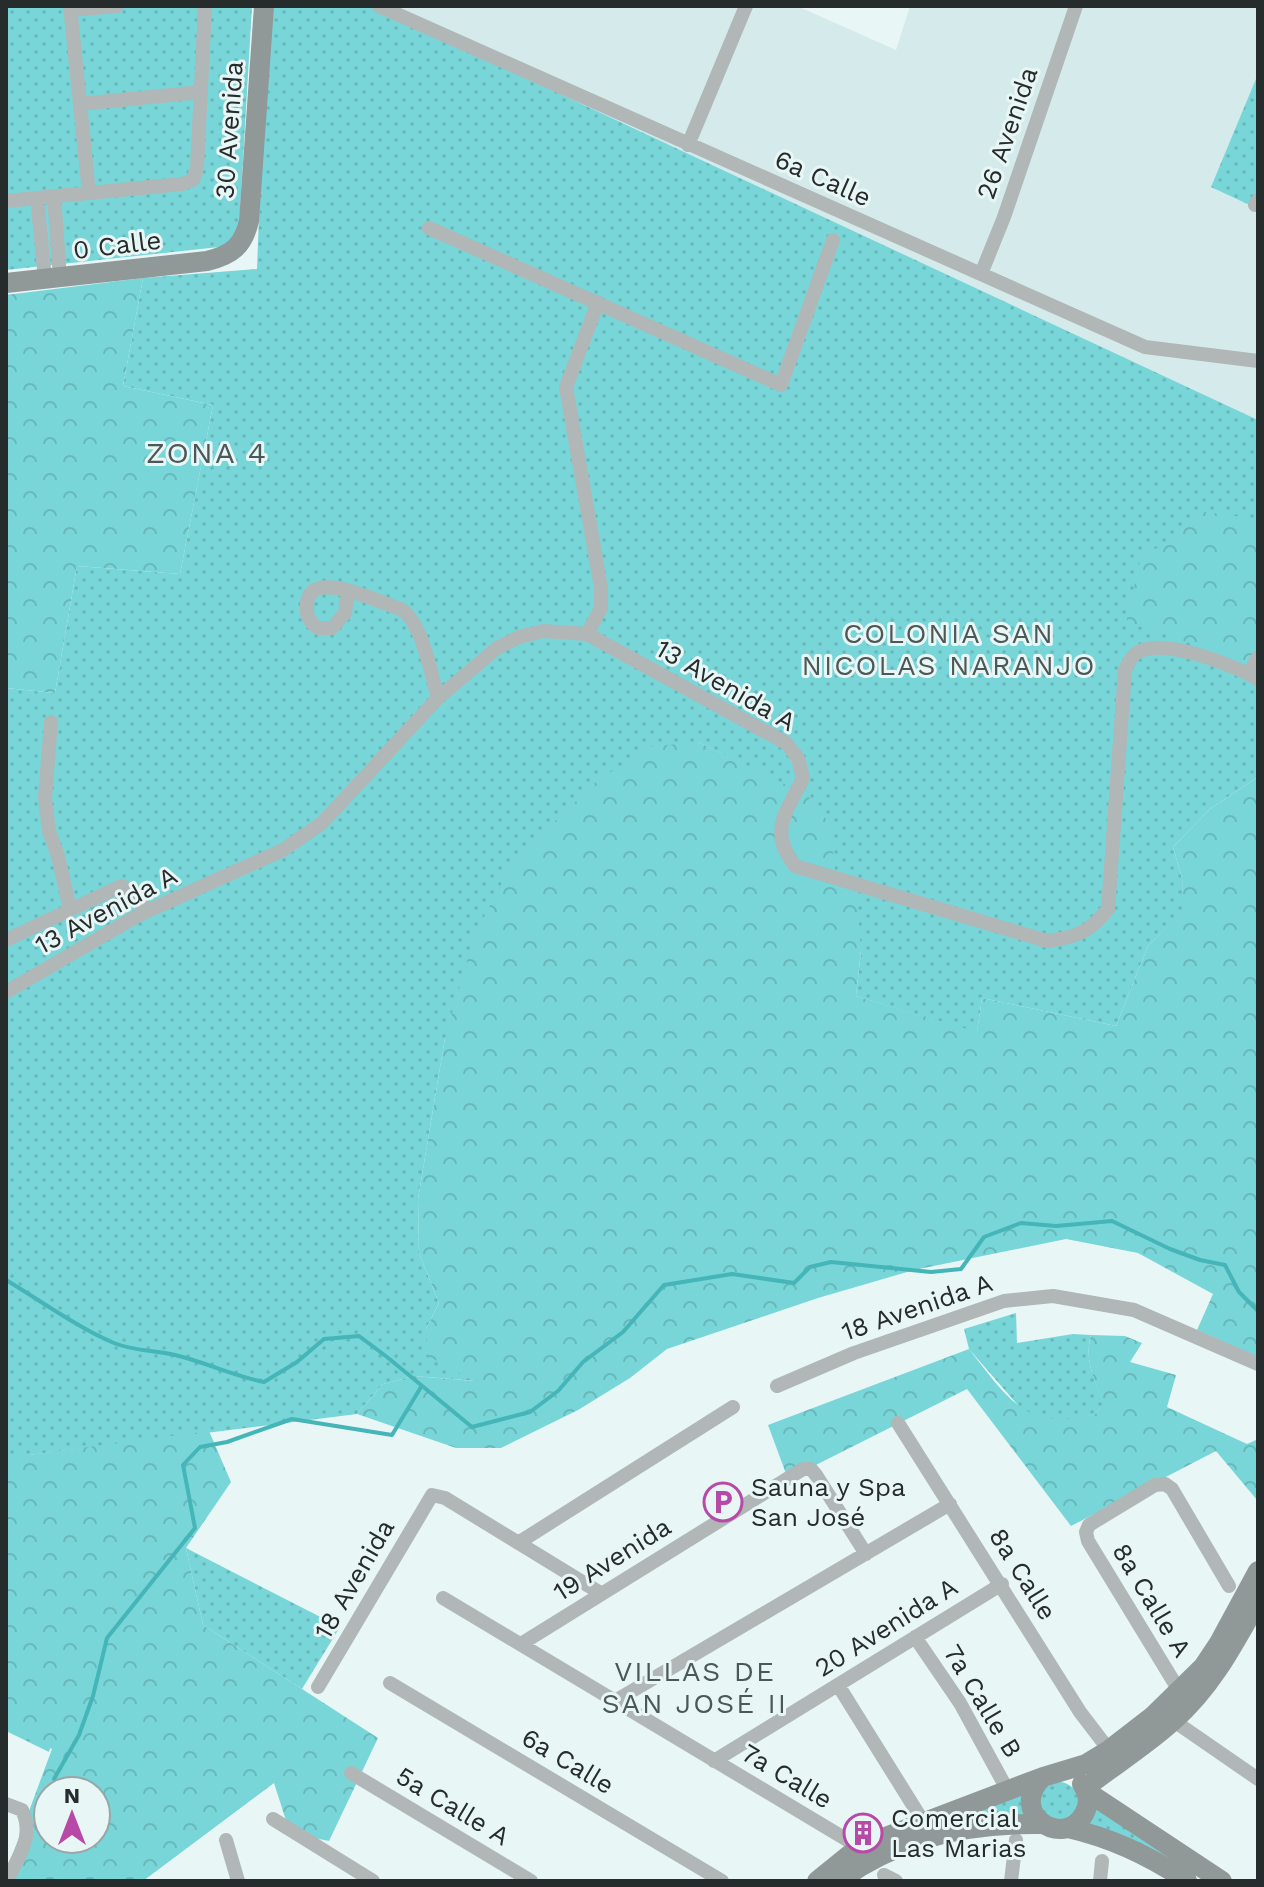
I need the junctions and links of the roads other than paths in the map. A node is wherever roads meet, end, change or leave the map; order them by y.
1 (117, 6) edge
2 (205, 6) edge
3 (264, 6) edge
4 (379, 6) edge
5 (746, 6) edge
6 (1076, 6) edge
7 (70, 8) edge
8 (201, 92) junction
9 (80, 104) junction
10 (688, 145) junction
11 (89, 193) junction
12 (54, 196) junction
13 (37, 198) junction
14 (6, 201) edge
15 (56, 228) junction
16 (429, 228) dead end
17 (40, 229) junction
18 (833, 240) dead end
19 (233, 252) joint
20 (981, 274) junction
21 (52, 278) junction
22 (6, 283) edge
23 (598, 302) junction
24 (1258, 361) edge
25 (348, 591) dead end
26 (587, 634) junction
27 (1258, 657) edge
28 (1254, 676) edge
29 (438, 698) junction
30 (51, 722) dead end
31 (70, 909) junction
32 (147, 911) junction
33 (6, 940) edge
34 (6, 992) edge
35 (1258, 1364) edge
36 (777, 1386) dead end
37 (733, 1407) dead end
38 (898, 1423) dead end
39 (950, 1504) junction
40 (518, 1543) junction
41 (866, 1554) junction
42 (1258, 1571) edge
43 (1002, 1584) junction
44 (1229, 1586) dead end
45 (602, 1594) junction
46 (443, 1598) dead end
47 (1258, 1601) edge
48 (915, 1637) junction
49 (521, 1644) junction
50 (390, 1683) dead end
51 (838, 1685) junction
52 (318, 1687) dead end
53 (1180, 1692) junction
54 (615, 1701) junction
55 (1174, 1721) junction
56 (1109, 1750) junction
57 (714, 1761) junction
58 (351, 1773) dead end
59 (1052, 1775) junction
60 (1258, 1779) edge
61 (1085, 1789) junction
62 (1008, 1791) junction
63 (6, 1804) edge
64 (273, 1819) dead end
65 (924, 1823) junction
66 (1042, 1824) junction
67 (1068, 1828) junction
68 (226, 1840) dead end
69 (1016, 1840) dead end
70 (859, 1847) junction
71 (1102, 1861) dead end
72 (7, 1881) edge
73 (238, 1881) edge
74 (373, 1881) edge
75 (531, 1881) edge
76 (722, 1881) edge
77 (817, 1881) edge
78 (839, 1881) edge
79 (1011, 1881) edge
80 (1100, 1881) edge
81 (1187, 1881) edge
82 (1222, 1881) edge

1 - 7 street
2 - 8 street
3 - 19 main road, 30 Avenida
4 - 10 street, 6a Calle
5 - 10 street
6 - 20 street, 26 Avenida
7 - 9 street
8 - 9 street
8 - 11 street
9 - 11 street
10 - 20 street, 6a Calle
11 - 12 street
12 - 13 street
12 - 15 street
13 - 14 street
13 - 17 street
15 - 17 street
15 - 21 street
16 - 23 street
17 - 21 street
18 - 23 street
19 - 21 main road, 0 Calle
20 - 24 street, 6a Calle
21 - 22 main road, 0 Calle
23 - 26 street
25 - 29 street
26 - 28 street, 13 Avenida A
26 - 29 street, 13 Avenida A
27 - 28 street
29 - 32 street, 13 Avenida A
30 - 31 street
31 - 32 street
31 - 33 street
32 - 34 street, 13 Avenida A
35 - 36 street, 18 Avenida A
37 - 40 street
38 - 39 street, 8a Calle
39 - 41 street
39 - 43 street, 8a Calle
40 - 45 street
40 - 52 street, 18 Avenida
41 - 45 street, 19 Avenida
41 - 54 street
42 - 53 main road
43 - 48 street, 20 Avenida A
43 - 56 street, 8a Calle
44 - 53 street, 8a Calle A
45 - 49 street, 19 Avenida
46 - 49 street, 7a Calle
47 - 55 main road
48 - 51 street, 20 Avenida A
48 - 62 street, 7a Calle B
49 - 54 street, 7a Calle
50 - 76 street, 6a Calle
51 - 57 street, 20 Avenida A
51 - 65 street
53 - 56 main road
54 - 57 street, 7a Calle
55 - 60 street
55 - 61 main road
56 - 59 main road
57 - 70 street, 7a Calle
58 - 75 street, 5a Calle A
59 - 61 main road
59 - 62 main road
59 - 66 main road
61 - 67 main road
61 - 82 main road
62 - 65 main road
63 - 72 street
64 - 74 street
65 - 70 main road
66 - 67 main road
66 - 78 main road
67 - 81 main road
68 - 73 street
69 - 79 street
70 - 77 main road
71 - 80 street

